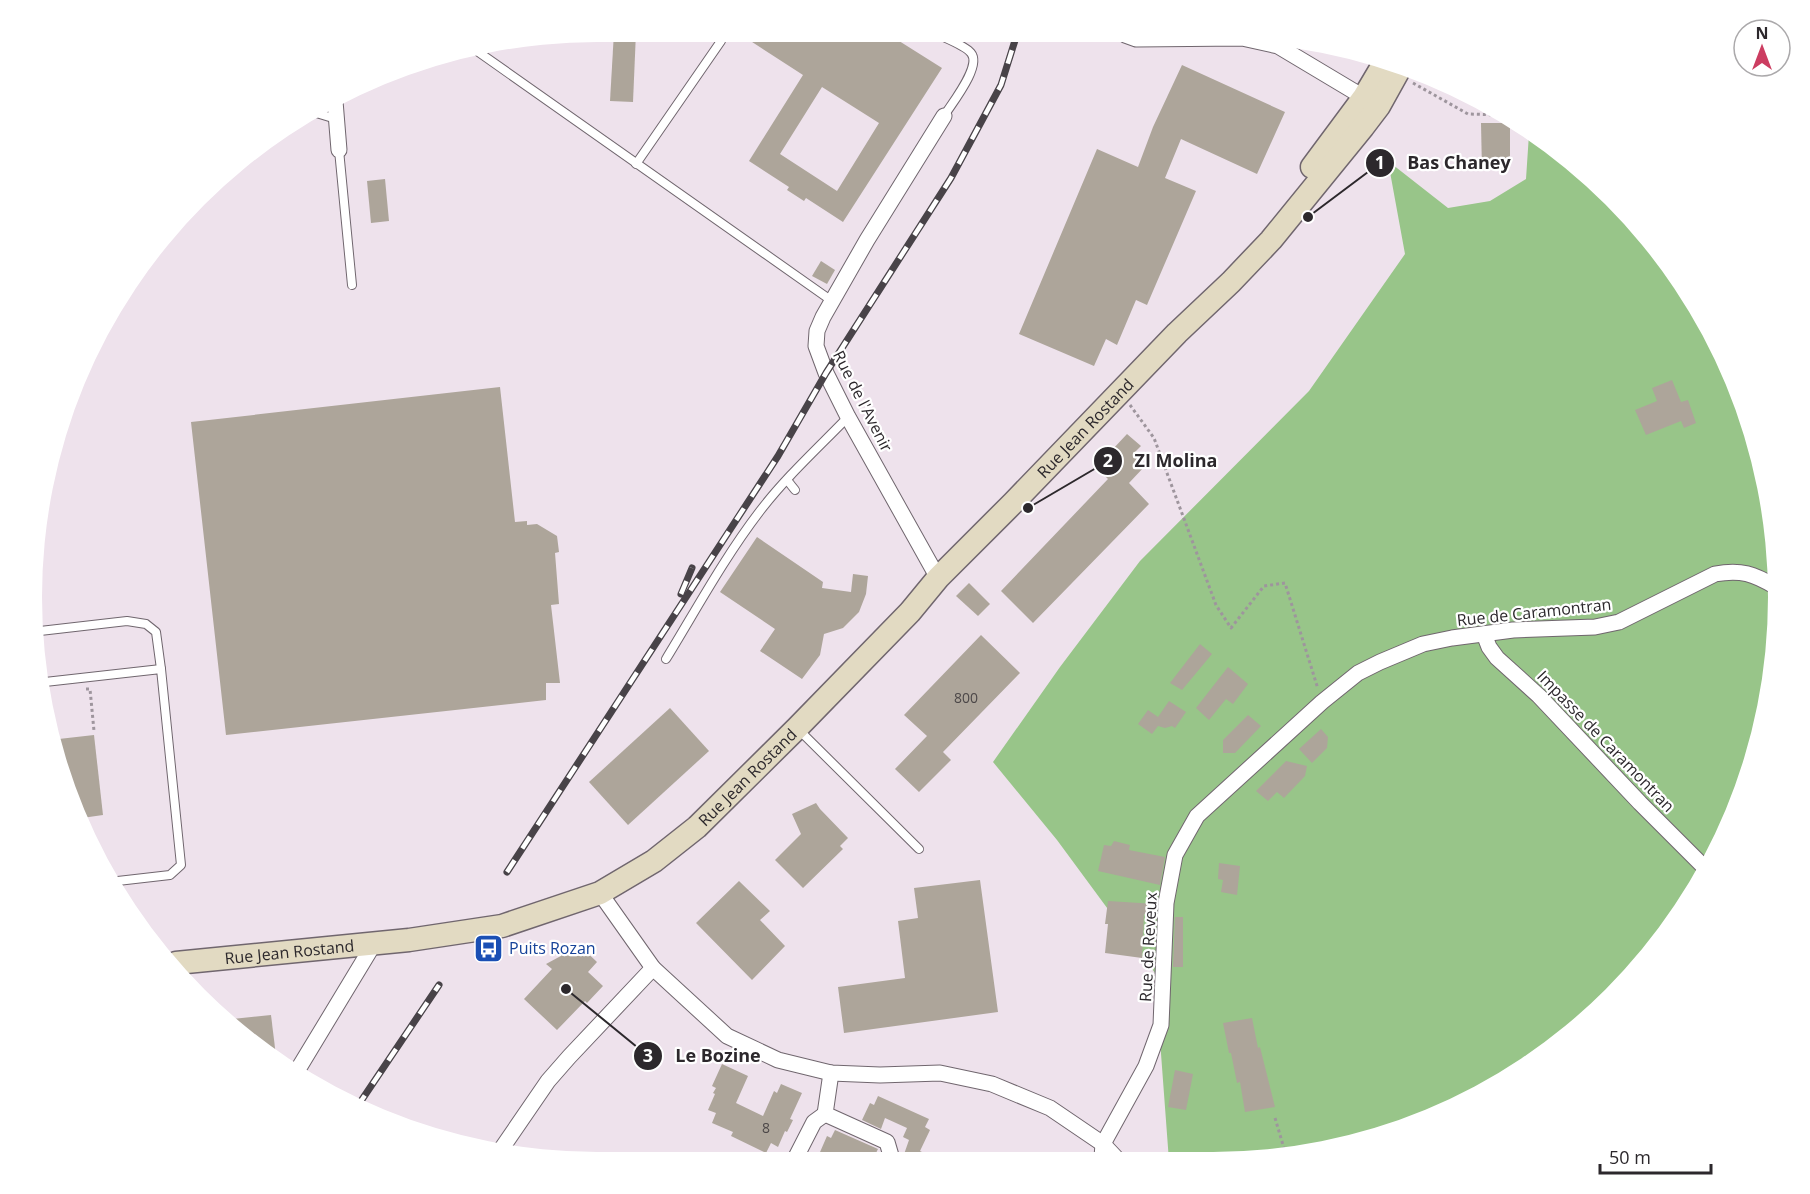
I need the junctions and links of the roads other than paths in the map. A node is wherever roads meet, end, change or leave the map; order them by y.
1 (720, 42) edge
2 (952, 42) edge
3 (1278, 46) edge
4 (482, 55) edge
5 (1392, 71) edge
6 (1371, 102) junction
7 (335, 108) edge
8 (321, 115) edge
9 (944, 116) joint
10 (336, 119) junction
11 (339, 150) joint
12 (636, 164) junction
13 (352, 285) dead end
14 (832, 301) junction
15 (848, 417) junction
16 (787, 480) junction
17 (795, 490) dead end
18 (938, 578) junction
19 (1768, 583) edge
20 (43, 631) edge
21 (1484, 634) junction
22 (666, 659) dead end
23 (161, 669) junction
24 (1358, 673) joint
25 (49, 682) edge
26 (797, 728) junction
27 (919, 849) dead end
28 (1700, 863) edge
29 (120, 881) edge
30 (600, 893) junction
31 (375, 942) junction
32 (180, 963) edge
33 (652, 968) junction
34 (300, 1066) edge
35 (831, 1073) junction
36 (825, 1114) junction
37 (505, 1144) edge
38 (1103, 1144) junction
39 (799, 1152) edge
40 (890, 1152) edge
41 (1102, 1152) edge
42 (1111, 1152) edge

1 - 12 lane
2 - 9 lane
3 - 6 street
4 - 12 lane
5 - 6 main road, Rue Jean Rostand
6 - 18 main road, Rue Jean Rostand
7 - 10 street
8 - 10 lane
9 - 14 street, Rue de l'Avenir
10 - 11 street
11 - 13 lane
12 - 14 lane
14 - 15 street, Rue de l'Avenir
15 - 16 lane
15 - 18 street, Rue de l'Avenir
16 - 17 lane
16 - 22 lane
18 - 26 main road, Rue Jean Rostand
19 - 21 street, Rue de Caramontran
20 - 23 lane
21 - 24 street, Rue de Caramontran
21 - 28 street, Impasse de Caramontran
23 - 25 lane
23 - 29 lane
24 - 38 street, Rue de Reveux
26 - 27 lane
26 - 30 main road, Rue Jean Rostand
30 - 31 main road, Rue Jean Rostand
30 - 33 street
31 - 32 main road, Rue Jean Rostand
31 - 34 street
33 - 35 street
33 - 37 street
35 - 36 street
35 - 38 street
36 - 39 street
36 - 40 street
38 - 41 street, Rue de Reveux
38 - 42 street

